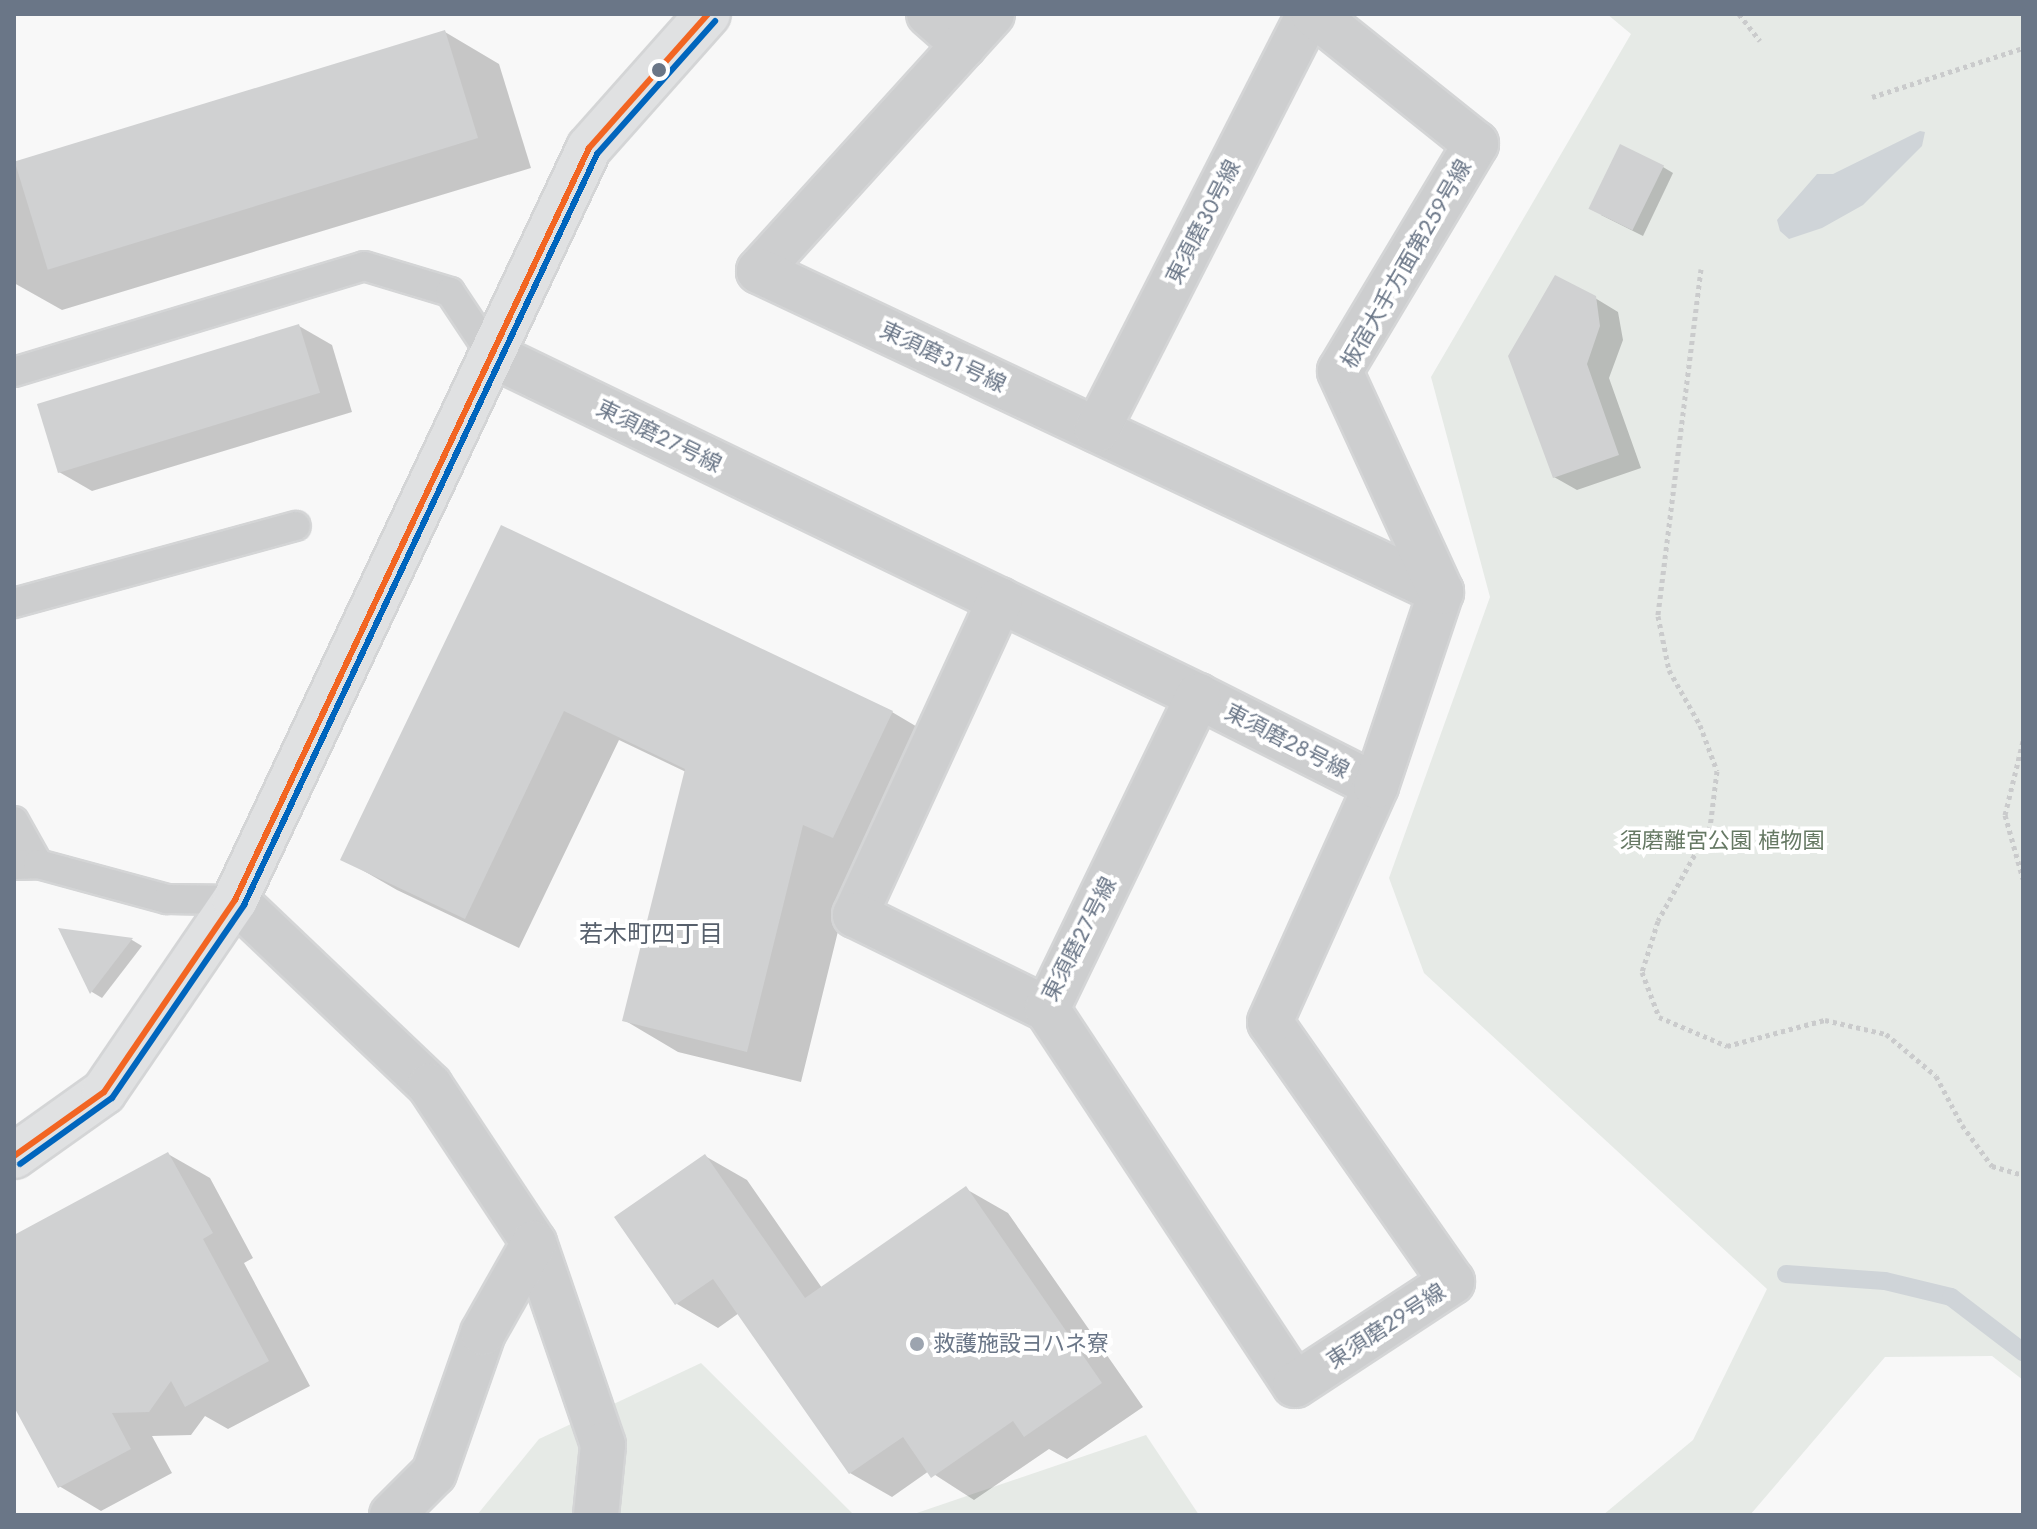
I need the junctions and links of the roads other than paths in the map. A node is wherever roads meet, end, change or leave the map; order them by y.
1 (708, 14) edge
2 (929, 14) edge
3 (1312, 14) edge
4 (978, 30) edge
5 (492, 355) junction
6 (14, 372) edge
7 (1097, 430) junction
8 (296, 526) dead end
9 (1441, 592) junction
10 (1000, 600) junction
11 (14, 603) edge
12 (1198, 696) junction
13 (1376, 786) junction
14 (14, 821) edge
15 (26, 865) edge
16 (235, 900) junction
17 (1047, 1009) junction
18 (14, 1156) edge
19 (534, 1243) junction
20 (392, 1515) edge
21 (596, 1515) edge

1 - 5 main road
2 - 4 street
3 - 7 street, 東須磨３０号線
3 - 9 street, 板宿大手方面第２５９号線
4 - 7 street, 東須磨３１号線
5 - 6 lane
5 - 10 street, 東須磨２７号線
5 - 16 main road
7 - 9 street, 東須磨３１号線
8 - 11 lane
9 - 13 street
10 - 12 street, 東須磨２７号線
10 - 17 street, 東須磨２７号線
12 - 13 street, 東須磨２８号線
12 - 17 street, 東須磨２７号線
13 - 17 street, 東須磨２９号線
14 - 15 lane
15 - 16 lane
16 - 18 main road
16 - 19 street
19 - 20 street
19 - 21 street

